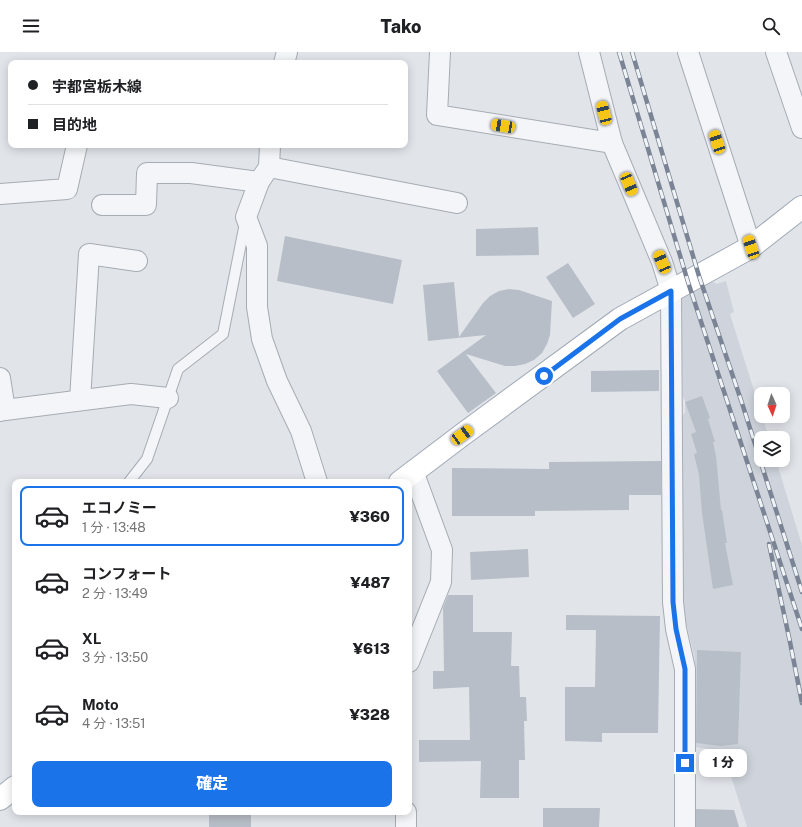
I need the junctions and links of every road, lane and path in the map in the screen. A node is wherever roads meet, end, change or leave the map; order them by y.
1 (440, 52) edge
2 (589, 52) edge
3 (688, 52) edge
4 (776, 52) edge
5 (802, 128) edge
6 (612, 143) junction
7 (76, 148) edge
8 (269, 148) edge
9 (264, 174) junction
10 (0, 194) edge
11 (457, 203) dead end
12 (102, 205) dead end
13 (802, 207) edge
14 (246, 218) junction
15 (751, 247) junction
16 (137, 261) dead end
17 (671, 291) junction
18 (0, 378) edge
19 (168, 398) junction
20 (80, 400) junction
21 (2, 411) edge
22 (407, 477) edge
23 (131, 479) edge
24 (316, 479) edge
25 (412, 487) edge
26 (412, 654) edge
27 (12, 789) edge
28 (0, 799) edge
29 (406, 815) edge
30 (406, 827) edge
31 (685, 827) edge

1 - 6 street
2 - 6 street
3 - 15 street
4 - 5 street
6 - 17 street
7 - 10 street
8 - 9 street
9 - 11 street
9 - 12 street
9 - 14 street
13 - 15 main road
14 - 19 lane
14 - 24 street
15 - 17 main road
16 - 20 street
17 - 22 main road
17 - 31 street
18 - 21 street
19 - 20 street
19 - 23 lane
20 - 21 street
25 - 26 street
27 - 28 main road
29 - 30 street

